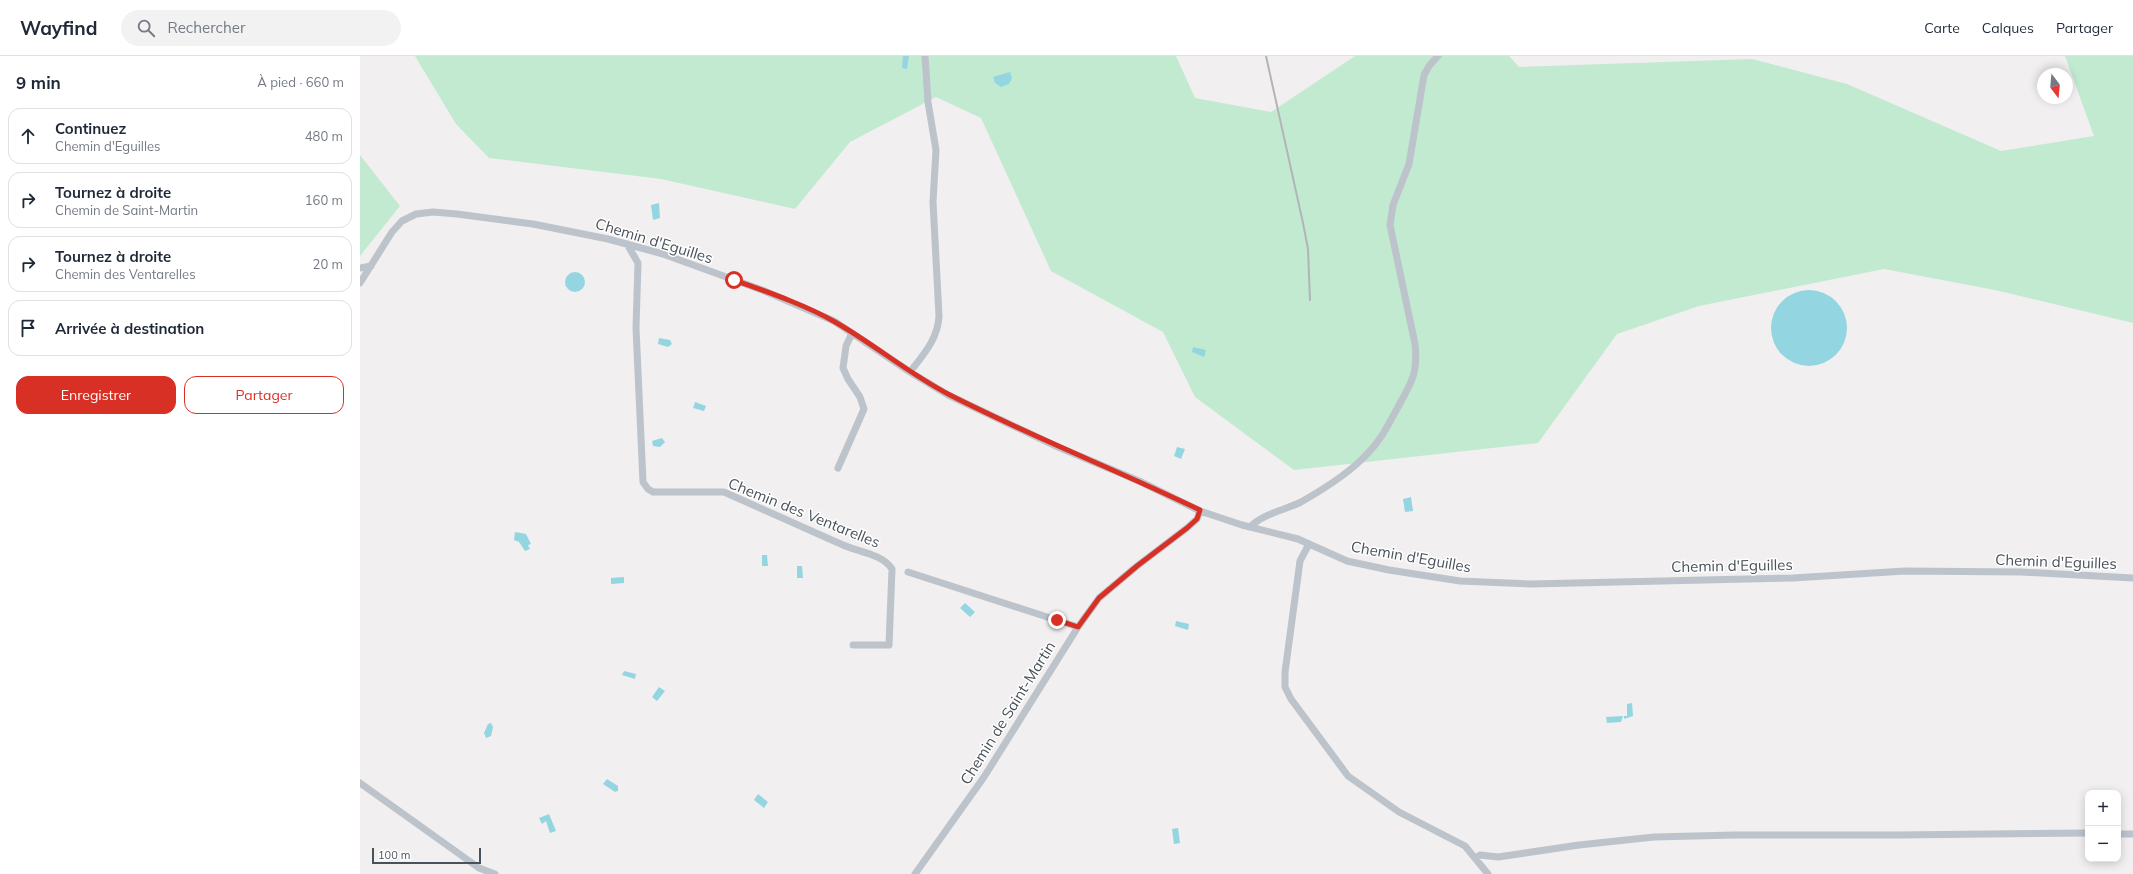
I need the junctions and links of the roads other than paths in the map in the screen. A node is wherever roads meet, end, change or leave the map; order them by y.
1 (925, 56) edge
2 (1438, 56) edge
3 (627, 244) junction
4 (371, 266) junction
5 (360, 268) edge
6 (360, 283) edge
7 (852, 333) junction
8 (910, 372) junction
9 (838, 468) dead end
10 (1200, 510) junction
11 (1250, 527) junction
12 (1309, 544) junction
13 (908, 572) dead end
14 (2133, 578) edge
15 (1078, 627) junction
16 (853, 645) dead end
17 (360, 783) edge
18 (2085, 833) edge
19 (2121, 834) edge
20 (2133, 834) edge
21 (1476, 858) junction
22 (495, 874) edge
23 (915, 874) edge
24 (1488, 874) edge

1 - 8 street
2 - 11 street
3 - 4 street, Chemin d'Eguilles
3 - 7 street, Chemin d'Eguilles
3 - 16 street, Chemin des Ventarelles
4 - 5 street
4 - 6 street, Chemin d'Eguilles
7 - 8 street, Chemin d'Eguilles
7 - 9 street
8 - 10 street, Chemin d'Eguilles
10 - 11 street, Chemin d'Eguilles
10 - 15 street, Chemin de Saint-Martin
11 - 12 street, Chemin d'Eguilles
12 - 14 street, Chemin d'Eguilles
12 - 21 street
13 - 15 street
15 - 23 street, Chemin de Saint-Martin
17 - 22 street
18 - 21 street
19 - 20 street
21 - 24 street

